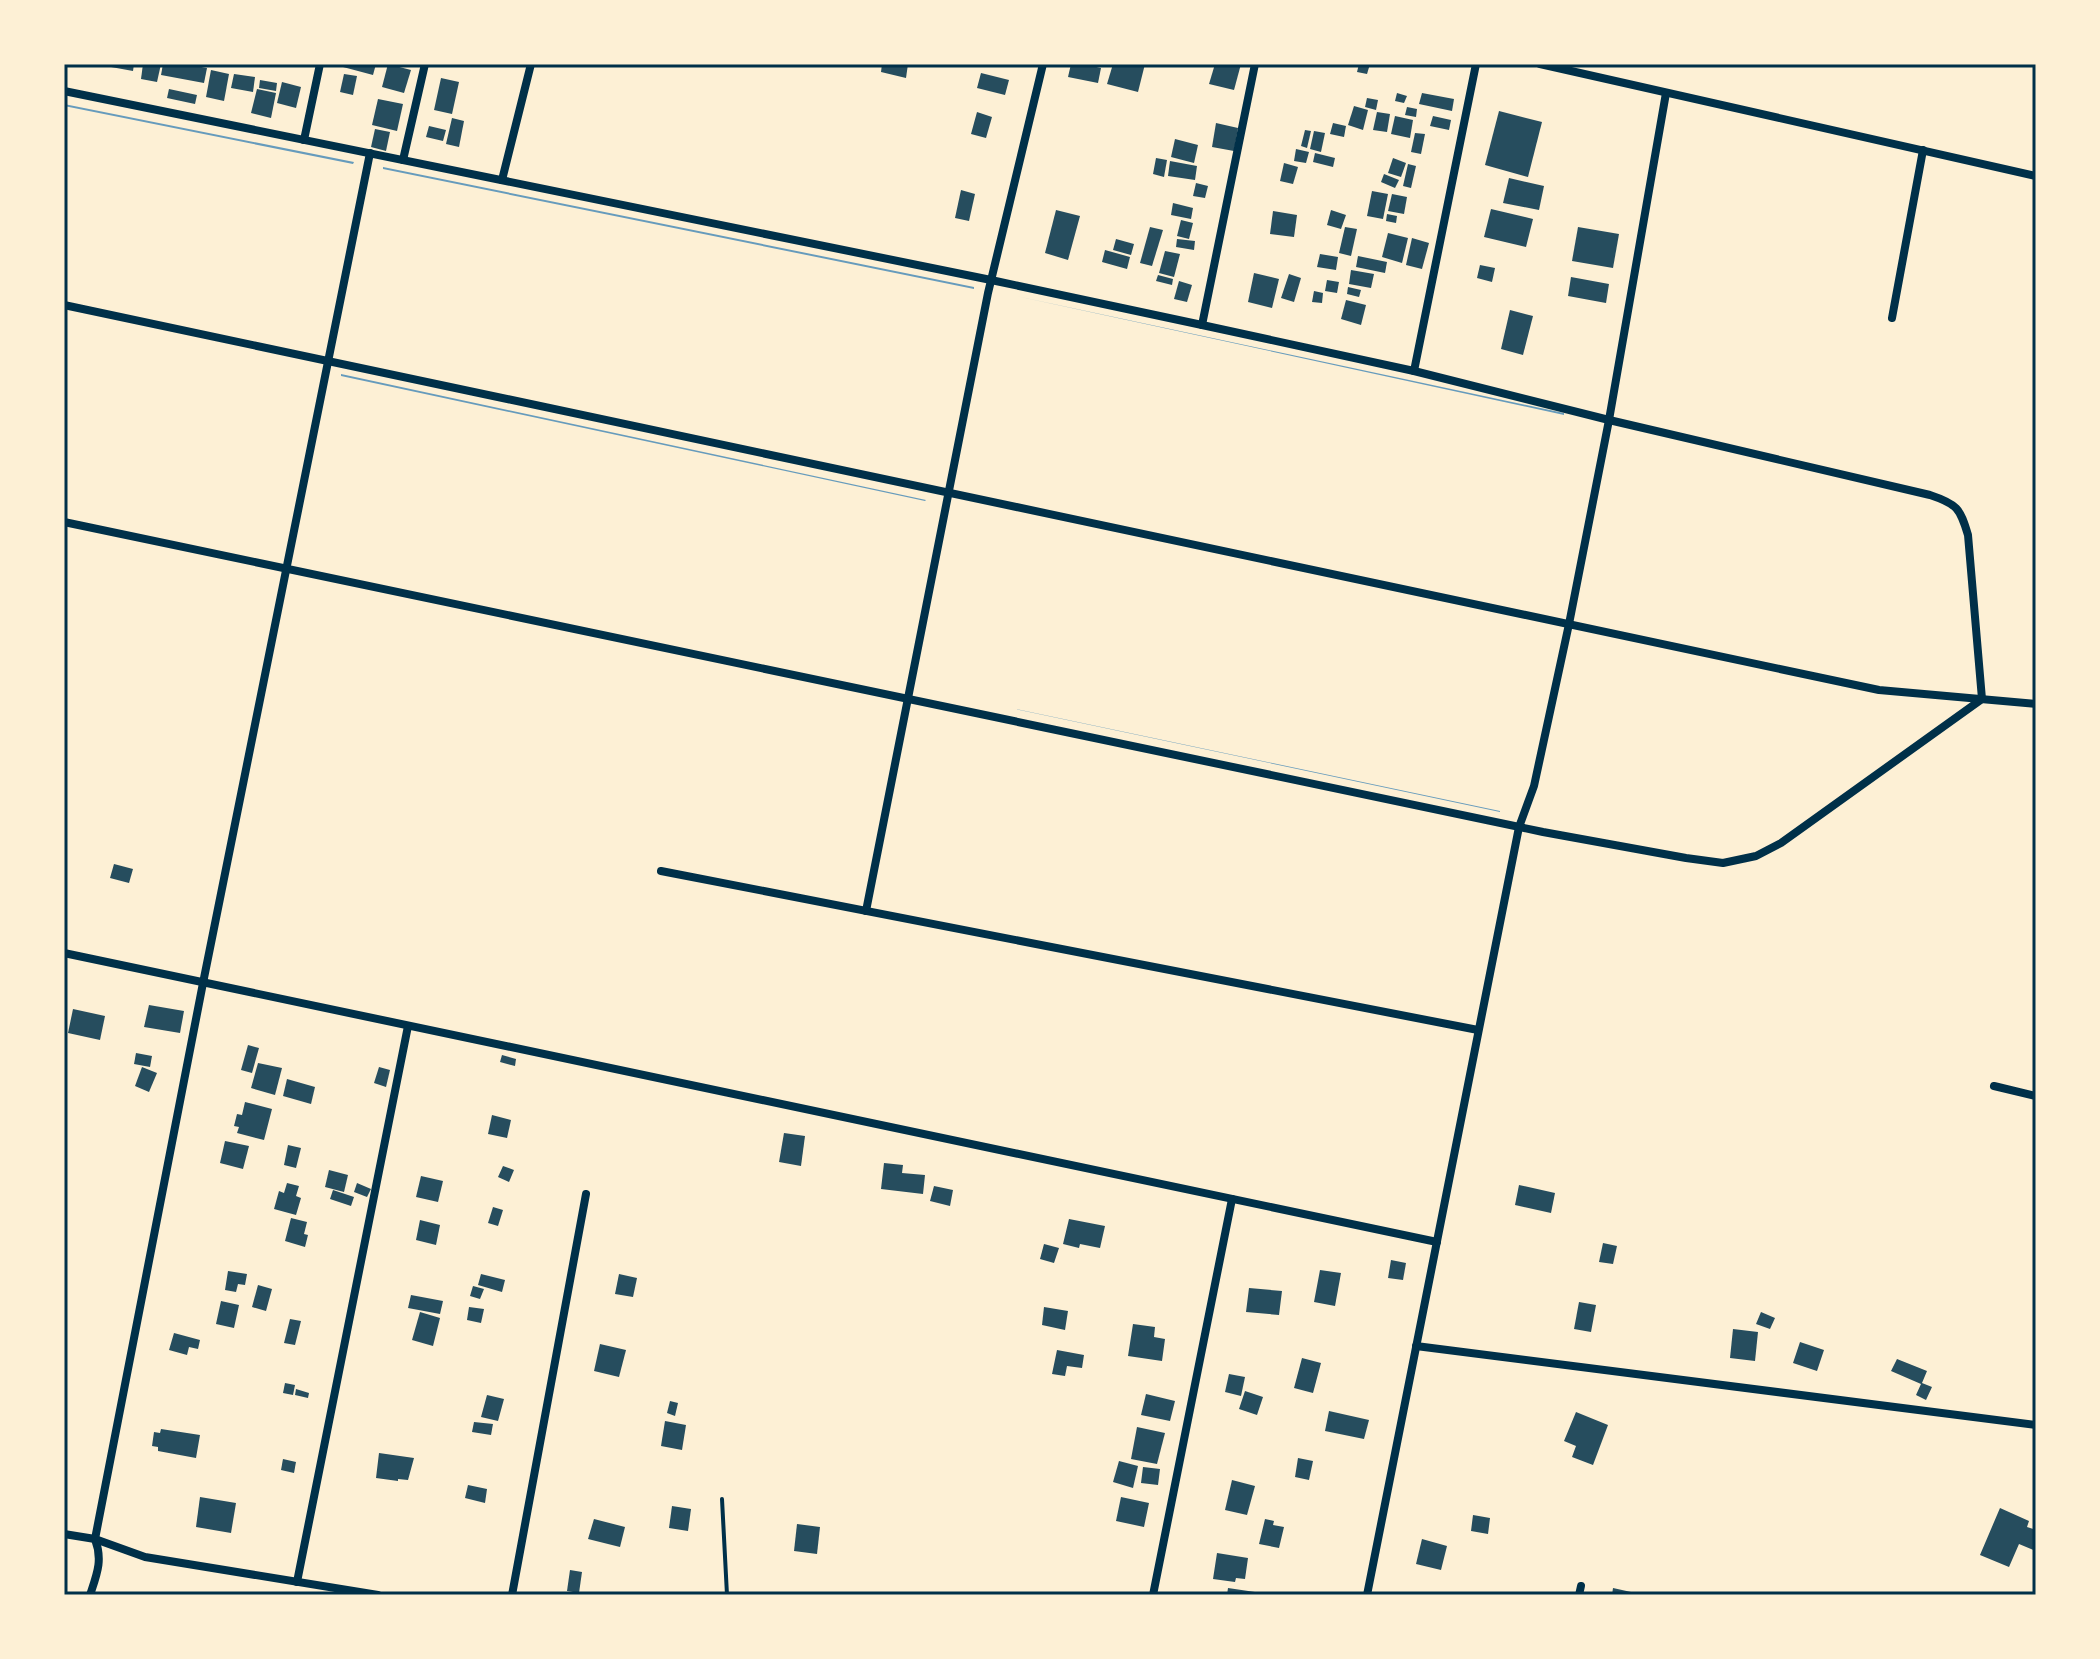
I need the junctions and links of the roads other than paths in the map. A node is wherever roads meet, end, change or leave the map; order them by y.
1 (320, 64) edge
2 (425, 64) edge
3 (531, 64) edge
4 (1043, 64) edge
5 (1255, 64) edge
6 (1476, 64) edge
7 (1540, 64) edge
8 (64, 91) edge
9 (1666, 93) junction
10 (304, 140) junction
11 (1923, 150) junction
12 (370, 153) junction
13 (403, 160) junction
14 (2036, 176) edge
15 (502, 180) junction
16 (991, 280) junction
17 (64, 305) edge
18 (1892, 318) dead end
19 (1202, 325) junction
20 (328, 361) junction
21 (1414, 371) junction
22 (1609, 420) junction
23 (949, 493) junction
24 (64, 522) edge
25 (286, 569) junction
26 (1569, 624) junction
27 (908, 699) junction
28 (1982, 699) junction
29 (2036, 704) edge
30 (1519, 827) junction
31 (661, 871) dead end
32 (866, 911) junction
33 (64, 953) edge
34 (203, 983) junction
35 (408, 1026) junction
36 (1478, 1030) junction
37 (1994, 1086) dead end
38 (2036, 1096) edge
39 (586, 1194) dead end
40 (1232, 1199) junction
41 (1437, 1242) junction
42 (1416, 1346) junction
43 (2036, 1425) edge
44 (722, 1499) dead end
45 (64, 1534) edge
46 (95, 1539) junction
47 (297, 1582) junction
48 (90, 1595) edge
49 (378, 1595) edge
50 (512, 1595) edge
51 (727, 1595) edge
52 (1153, 1595) edge
53 (1367, 1595) edge

1 - 10 street
2 - 13 street
3 - 15 street
4 - 16 street
5 - 19 street
6 - 21 street
7 - 9 street
8 - 10 street
9 - 11 street
9 - 22 street
10 - 12 street
11 - 14 street
11 - 18 street
12 - 13 street
12 - 20 street
13 - 15 street
15 - 16 street
16 - 19 street
16 - 23 street
17 - 20 street
19 - 21 street
20 - 23 street
20 - 25 street
21 - 22 street
22 - 26 street
22 - 28 street
23 - 26 street
23 - 27 street
24 - 25 street
25 - 27 street
25 - 34 street
26 - 28 street
26 - 30 street
27 - 30 street
27 - 32 street
28 - 29 street
28 - 30 street
30 - 36 street
31 - 32 street
32 - 36 street
33 - 34 street
34 - 35 street
34 - 46 street
35 - 40 street
35 - 47 street
36 - 41 street
37 - 38 street
39 - 50 street
40 - 41 street
40 - 52 street
41 - 42 street
42 - 43 street
42 - 53 street
44 - 51 lane
45 - 46 street
46 - 47 street
46 - 48 street
47 - 49 street

